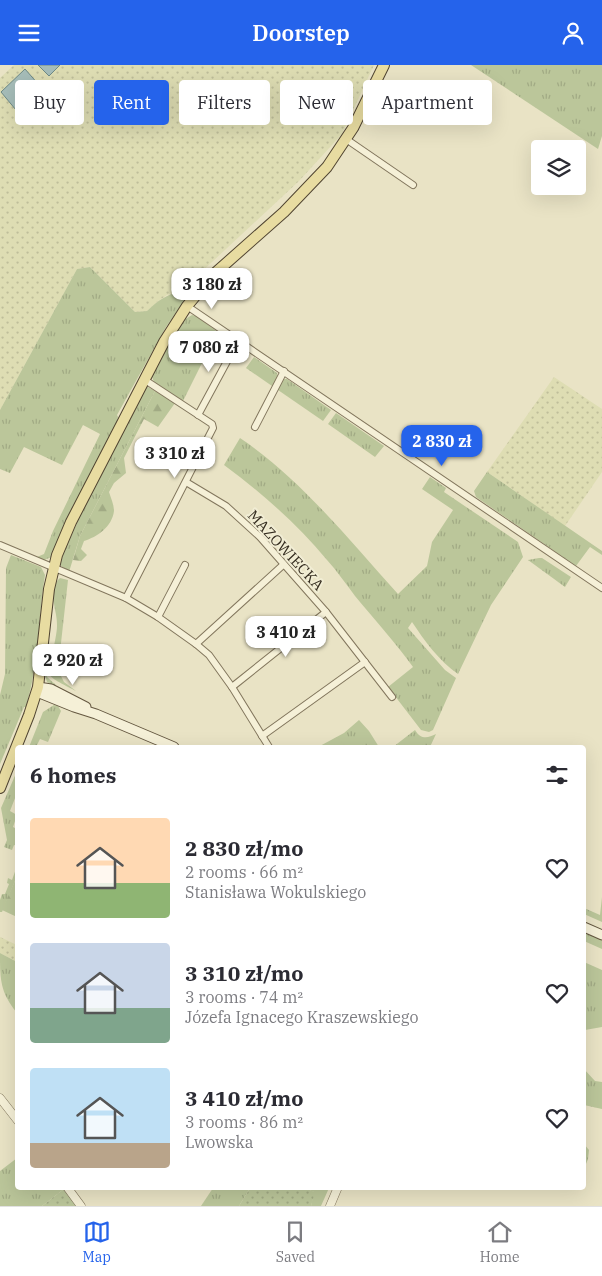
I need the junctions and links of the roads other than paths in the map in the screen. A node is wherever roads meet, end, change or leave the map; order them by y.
1 (384, 65) edge
2 (346, 139) junction
3 (413, 185) dead end
4 (187, 306) junction
5 (238, 341) junction
6 (284, 371) junction
7 (145, 380) junction
8 (198, 415) junction
9 (255, 427) dead end
10 (186, 481) junction
11 (0, 545) edge
12 (185, 565) dead end
13 (283, 565) junction
14 (53, 568) junction
15 (602, 588) edge
16 (126, 598) junction
17 (326, 612) junction
18 (158, 617) junction
19 (196, 644) junction
20 (365, 662) junction
21 (232, 687) junction
22 (37, 689) junction
23 (392, 697) dead end
24 (262, 736) junction
25 (16, 745) edge
26 (169, 745) edge
27 (268, 745) edge
28 (15, 748) edge
29 (0, 788) edge
30 (586, 928) edge
31 (602, 935) edge
32 (0, 1098) edge
33 (15, 1117) edge
34 (69, 1190) edge
35 (337, 1190) edge
36 (81, 1206) edge
37 (330, 1206) edge

1 - 2 main road
2 - 3 street
2 - 4 main road
4 - 5 street
4 - 7 main road
5 - 6 street
5 - 8 street
6 - 9 street
6 - 15 street
7 - 8 street
7 - 14 main road
8 - 10 street
10 - 13 street, MAZOWIECKA
10 - 16 street
11 - 14 street
12 - 18 street
13 - 17 street, MAZOWIECKA
13 - 19 street
14 - 16 street
14 - 22 main road
16 - 18 street
17 - 20 street, MAZOWIECKA
17 - 21 street
18 - 19 street
19 - 21 street
20 - 23 street, MAZOWIECKA
20 - 24 street
21 - 24 street
22 - 25 main road
22 - 26 main road
24 - 27 street
28 - 29 main road
30 - 31 main road
32 - 33 street
34 - 36 street
35 - 37 street

